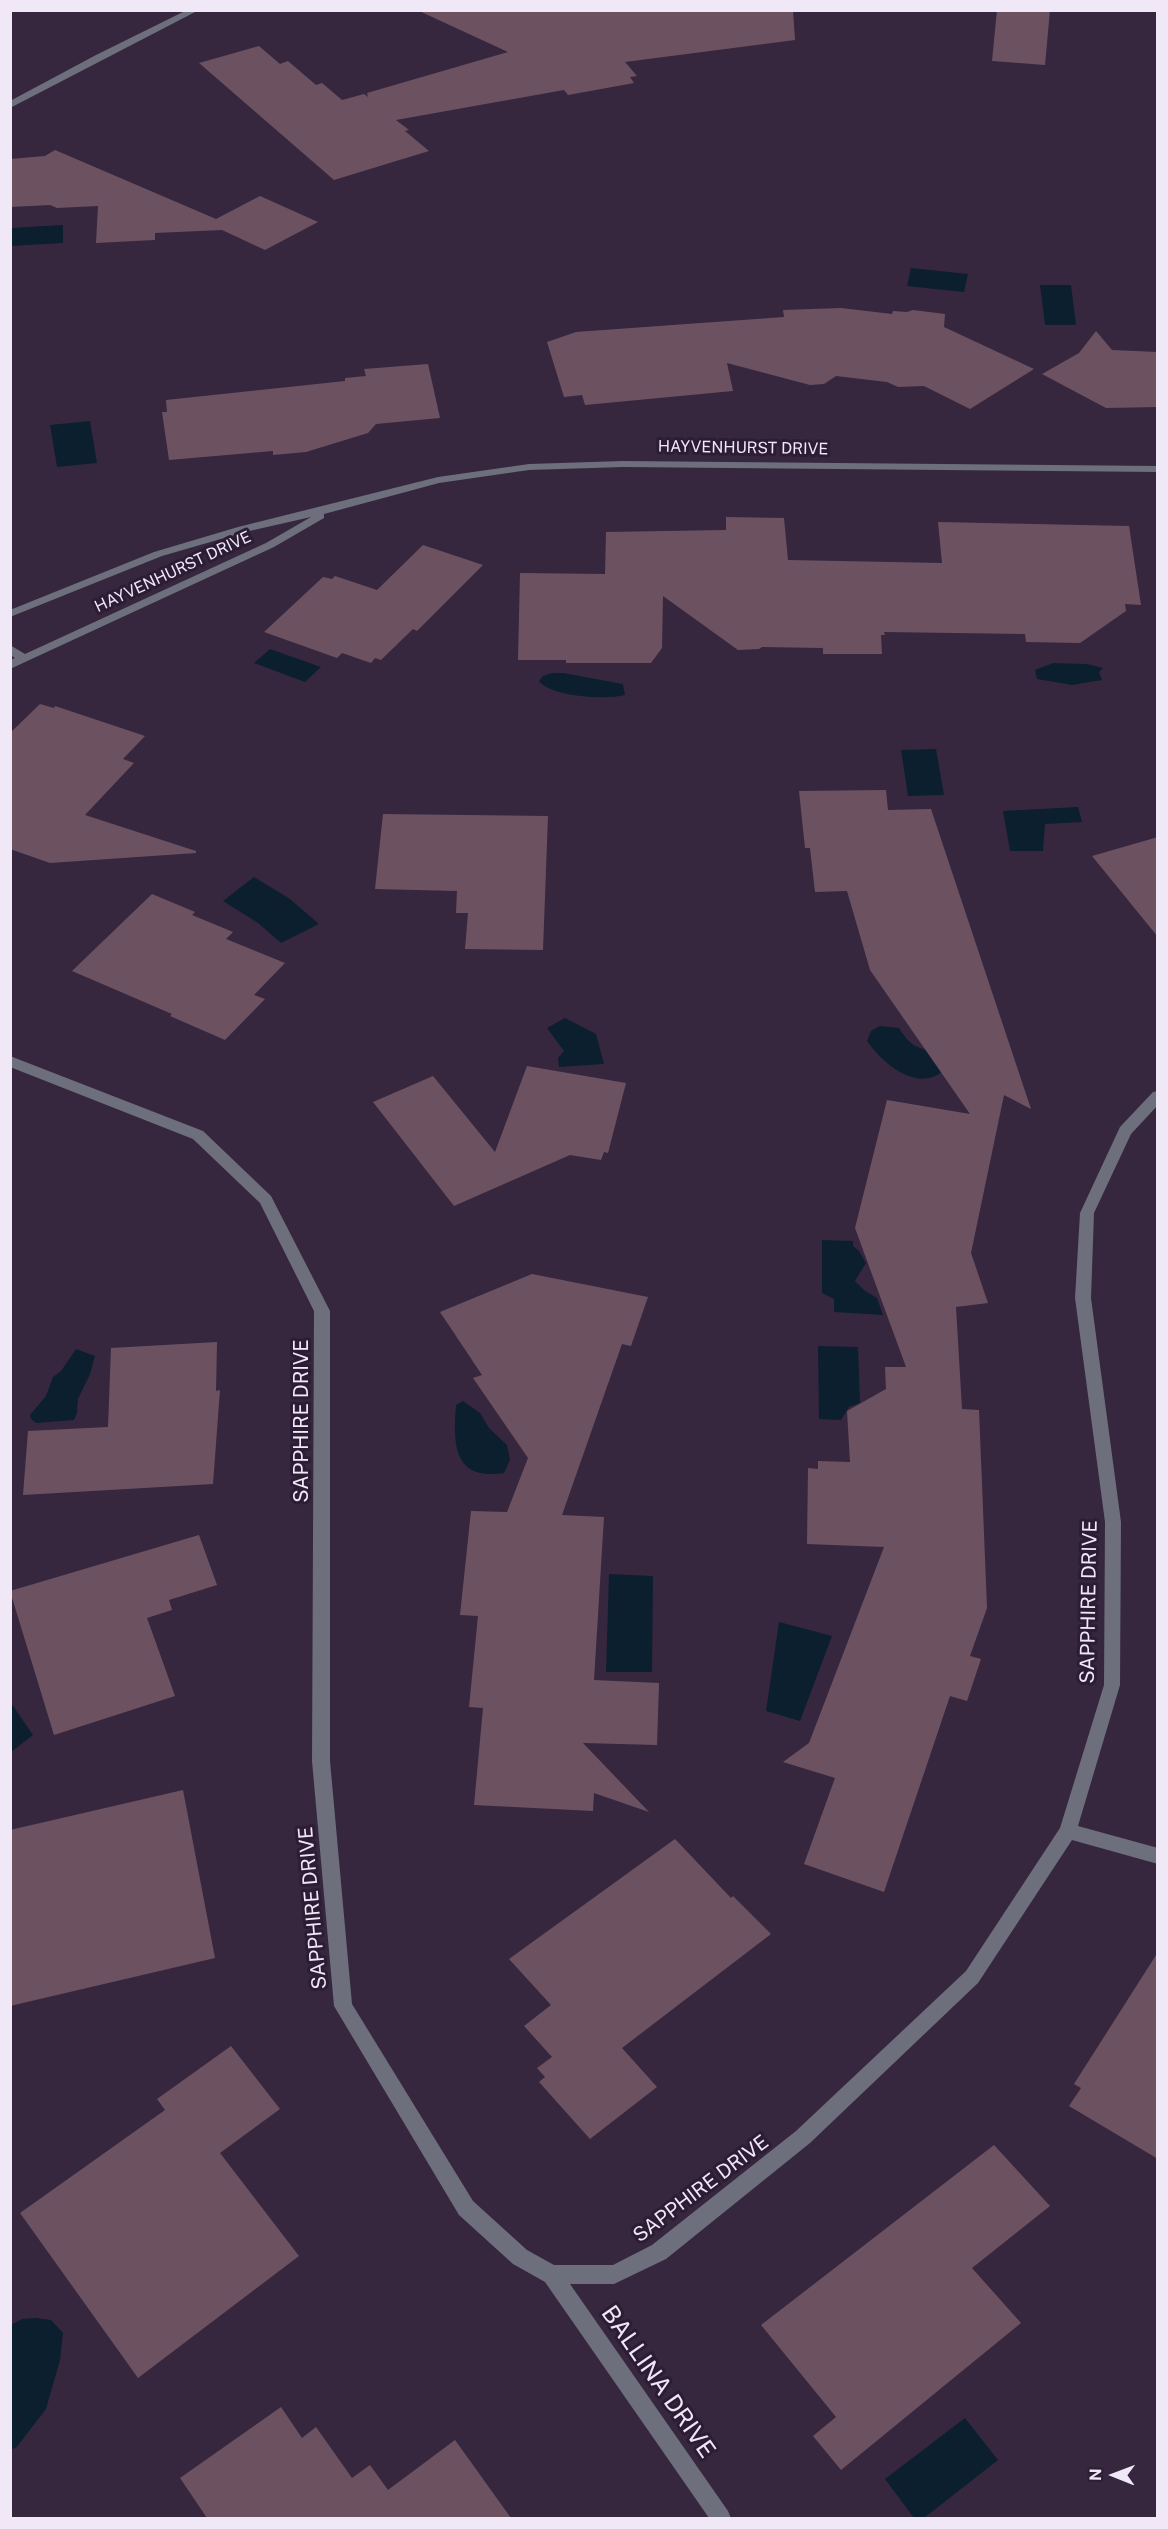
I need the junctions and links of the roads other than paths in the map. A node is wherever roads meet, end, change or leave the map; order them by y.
1 (195, 10) edge
2 (10, 105) edge
3 (1158, 469) edge
4 (333, 508) junction
5 (10, 614) edge
6 (10, 649) edge
7 (24, 659) junction
8 (10, 665) edge
9 (10, 1061) edge
10 (1158, 1096) edge
11 (1068, 1831) junction
12 (1158, 1856) edge
13 (552, 2275) junction
14 (721, 2518) edge

1 - 2 street
3 - 4 street, HAYVENHURST DRIVE
4 - 5 street, HAYVENHURST DRIVE
4 - 7 street, HAYVENHURST DRIVE
6 - 7 street
7 - 8 street, HAYVENHURST DRIVE
9 - 13 street, SAPPHIRE DRIVE
10 - 11 street, SAPPHIRE DRIVE
11 - 12 street
11 - 13 street, SAPPHIRE DRIVE
13 - 14 street, BALLINA DRIVE

